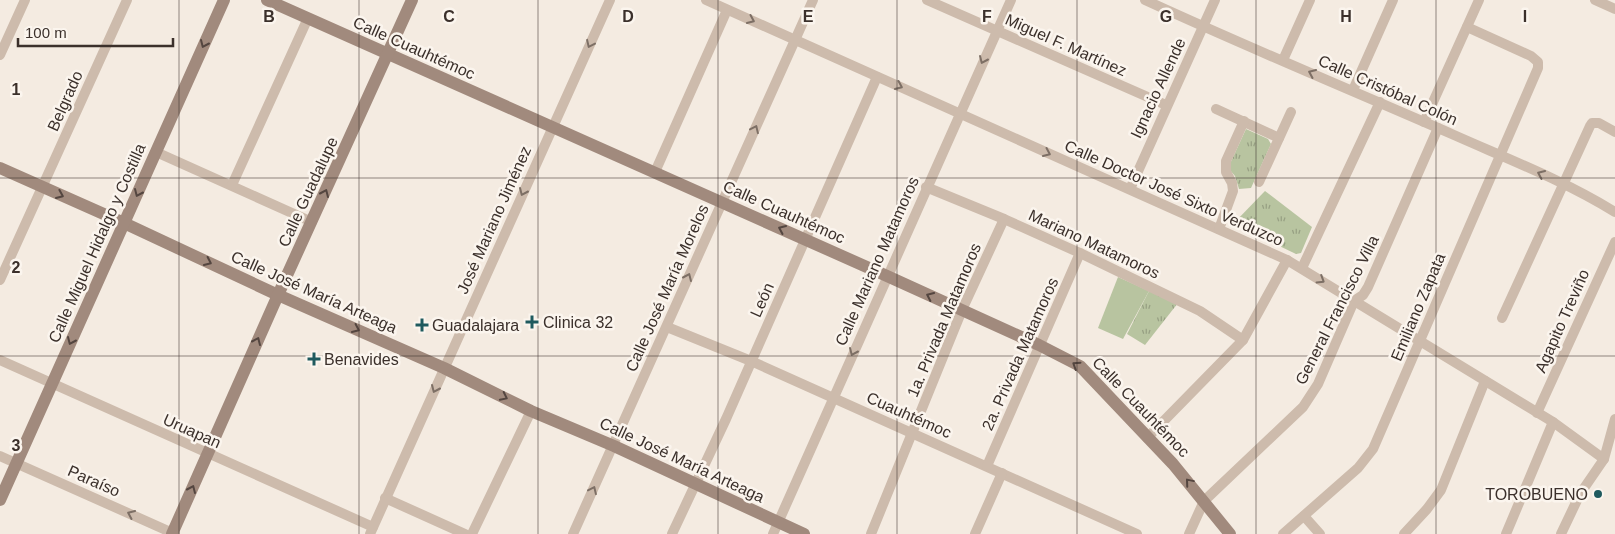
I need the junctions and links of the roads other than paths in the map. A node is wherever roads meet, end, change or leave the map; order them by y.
1 (25, 0) edge
2 (127, 0) edge
3 (224, 0) edge
4 (267, 0) edge
5 (412, 0) edge
6 (610, 0) edge
7 (706, 0) edge
8 (813, 0) edge
9 (927, 0) edge
10 (1011, 0) edge
11 (1145, 0) edge
12 (1214, 0) edge
13 (1310, 0) edge
14 (1393, 0) edge
15 (1479, 0) edge
16 (1595, 0) edge
17 (1615, 9) edge
18 (727, 10) junction
19 (308, 18) junction
20 (1203, 27) junction
21 (1467, 27) junction
22 (997, 31) junction
23 (796, 40) junction
24 (0, 55) edge
25 (388, 55) junction
26 (1283, 60) junction
27 (878, 76) junction
28 (1353, 90) junction
29 (1380, 102) junction
30 (1166, 105) junction
31 (1216, 109) dead end
32 (1291, 112) dead end
33 (959, 114) junction
34 (1244, 121) junction
35 (1424, 122) junction
36 (552, 126) junction
37 (1438, 128) junction
38 (1615, 132) edge
39 (1279, 138) junction
40 (156, 152) junction
41 (1500, 156) junction
42 (0, 168) edge
43 (655, 172) junction
44 (1260, 182) dead end
45 (1563, 184) junction
46 (232, 186) junction
47 (926, 187) junction
48 (42, 188) junction
49 (1130, 189) junction
50 (722, 202) junction
51 (1615, 212) edge
52 (1004, 219) junction
53 (312, 222) junction
54 (124, 223) junction
55 (1219, 229) junction
56 (805, 240) junction
57 (1615, 242) edge
58 (1080, 253) junction
59 (1287, 260) junction
60 (1302, 268) junction
61 (886, 276) junction
62 (0, 280) edge
63 (278, 294) junction
64 (1354, 301) junction
65 (962, 310) junction
66 (1502, 318) dead end
67 (667, 327) junction
68 (1243, 340) junction
69 (1420, 340) junction
70 (1040, 345) junction
71 (0, 360) edge
72 (751, 361) junction
73 (444, 368) junction
74 (1486, 381) junction
75 (52, 384) junction
76 (833, 397) junction
77 (532, 411) junction
78 (1537, 413) junction
79 (1615, 419) edge
80 (1553, 422) junction
81 (912, 433) junction
82 (1147, 438) junction
83 (614, 446) junction
84 (208, 454) junction
85 (0, 456) edge
86 (1604, 459) junction
87 (16, 463) junction
88 (986, 466) junction
89 (1002, 473) junction
90 (696, 484) junction
91 (385, 498) junction
92 (0, 500) edge
93 (1204, 501) junction
94 (1304, 516) junction
95 (778, 522) junction
96 (371, 531) edge
97 (1408, 533) edge
98 (174, 534) edge
99 (464, 534) edge
100 (472, 534) edge
101 (573, 534) edge
102 (672, 534) edge
103 (773, 534) edge
104 (804, 534) edge
105 (871, 534) edge
106 (975, 534) edge
107 (1137, 534) edge
108 (1190, 534) edge
109 (1230, 534) edge
110 (1283, 534) edge
111 (1320, 534) edge
112 (1506, 534) edge
113 (1561, 534) edge

1 - 24 street
2 - 48 street, Belgrado
3 -> 40 street, Calle Miguel Hidalgo y Costilla
4 - 19 street, Calle Cuauhtémoc
5 - 25 street, Calle Guadalupe
6 -> 36 street, José Mariano Jiménez
7 - 18 street, Calle Doctor José Sixto Verduzco
8 - 23 street, Calle José María Morelos
9 - 22 street, Miguel F. Martínez
10 - 22 street, Calle Mariano Matamoros
11 - 20 street, Calle Cristóbal Colón
12 - 20 street, Ignacio Allende
13 - 26 street
14 - 28 street
15 - 21 street
16 - 17 street
18 -> 23 street, Calle Doctor José Sixto Verduzco
18 - 43 street
19 - 25 street, Calle Cuauhtémoc
19 - 46 street
20 - 26 street, Calle Cristóbal Colón
20 - 30 street, Ignacio Allende
21 - 35 street
21 - 41 street, Emiliano Zapata
22 - 30 street, Miguel F. Martínez
22 -> 33 street, Calle Mariano Matamoros
23 - 27 street, Calle Doctor José Sixto Verduzco
50 -> 23 street, Calle José María Morelos
25 - 36 street, Calle Cuauhtémoc
53 -> 25 street, Calle Guadalupe
28 -> 26 street, Calle Cristóbal Colón
27 -> 33 street, Calle Doctor José Sixto Verduzco
27 - 56 street, León
28 - 29 street, Calle Cristóbal Colón
29 - 35 street, Calle Cristóbal Colón
29 - 60 street
30 - 49 street, Ignacio Allende
31 - 34 street
32 - 39 street
33 - 47 street, Calle Mariano Matamoros
33 -> 49 street, Calle Doctor José Sixto Verduzco
34 - 39 street
34 - 55 street
35 - 37 street, Calle Cristóbal Colón
36 - 43 street, Calle Cuauhtémoc
36 -> 73 street, José Mariano Jiménez
37 - 41 street, Calle Cristóbal Colón
37 - 64 street, General Francisco Villa
38 - 45 street
39 - 44 street
40 - 46 street
40 -> 54 street, Calle Miguel Hidalgo y Costilla
45 -> 41 street, Calle Cristóbal Colón
41 - 69 street, Emiliano Zapata
42 - 48 street, Calle José María Arteaga
43 - 50 street, Calle Cuauhtémoc
45 - 51 street, Calle Cristóbal Colón
45 - 66 street
46 - 53 street
47 - 52 street, Mariano Matamoros
47 - 61 street, Calle Mariano Matamoros
48 -> 54 street, Calle José María Arteaga
48 - 62 street, Belgrado
49 - 55 street, Calle Doctor José Sixto Verduzco
56 -> 50 street, Calle Cuauhtémoc
67 -> 50 street, Calle José María Morelos
52 - 58 street, Mariano Matamoros
52 - 65 street, 1a. Privada Matamoros
53 - 63 street, Calle Guadalupe
54 -> 63 street, Calle José María Arteaga
54 -> 75 street, Calle Miguel Hidalgo y Costilla
55 - 59 street, Calle Doctor José Sixto Verduzco
56 - 61 street, Calle Cuauhtémoc
56 - 72 street, León
57 - 78 street, Agapito Treviño
58 - 68 street, Mariano Matamoros
58 - 70 street, 2a. Privada Matamoros
59 - 60 street, Calle Doctor José Sixto Verduzco
59 - 68 street
60 -> 64 street, Calle Doctor José Sixto Verduzco
65 -> 61 street, Calle Cuauhtémoc
61 -> 76 street, Calle Mariano Matamoros
63 -> 73 street, Calle José María Arteaga
84 -> 63 street, Calle Guadalupe
64 - 69 street, Calle Doctor José Sixto Verduzco
64 - 93 street, General Francisco Villa
65 - 70 street, Calle Cuauhtémoc
65 - 81 street, 1a. Privada Matamoros
67 - 72 street, Cuauhtémoc
67 - 83 street, Calle José María Morelos
68 - 82 street
69 - 74 street, Calle Doctor José Sixto Verduzco
69 - 94 street, Emiliano Zapata
82 -> 70 street, Calle Cuauhtémoc
70 - 88 street, 2a. Privada Matamoros
71 - 75 street, Uruapan
72 - 76 street, Cuauhtémoc
72 - 90 street, León
73 -> 77 street, Calle José María Arteaga
73 -> 91 street, José Mariano Jiménez
74 - 78 street, Calle Doctor José Sixto Verduzco
74 - 97 street
75 - 84 street, Uruapan
75 - 87 street, Calle Miguel Hidalgo y Costilla
76 - 81 street, Cuauhtémoc
76 - 95 street, Calle Mariano Matamoros
77 - 83 street, Calle José María Arteaga
77 - 100 street
78 - 80 street, Calle Doctor José Sixto Verduzco
79 - 86 street
80 - 86 street, Calle Doctor José Sixto Verduzco
80 - 112 street
81 - 88 street, Cuauhtémoc
81 - 105 street, 1a. Privada Matamoros
93 -> 82 street, Calle Cuauhtémoc
83 - 90 street, Calle José María Arteaga
101 -> 83 street, Calle José María Morelos
84 - 96 street, Uruapan
98 -> 84 street, Calle Guadalupe
85 - 87 street, Paraíso
86 - 113 street
87 - 92 street, Calle Miguel Hidalgo y Costilla
98 -> 87 street, Paraíso
88 - 89 street, Cuauhtémoc
89 - 106 street
89 - 107 street, Cuauhtémoc
90 - 95 street, Calle José María Arteaga
90 - 102 street, León
91 - 96 street, José Mariano Jiménez
91 - 99 street
93 - 108 street
93 - 109 street, Calle Cuauhtémoc
94 - 110 street, Emiliano Zapata
94 - 111 street
95 - 103 street, Calle Mariano Matamoros
95 - 104 street, Calle José María Arteaga

